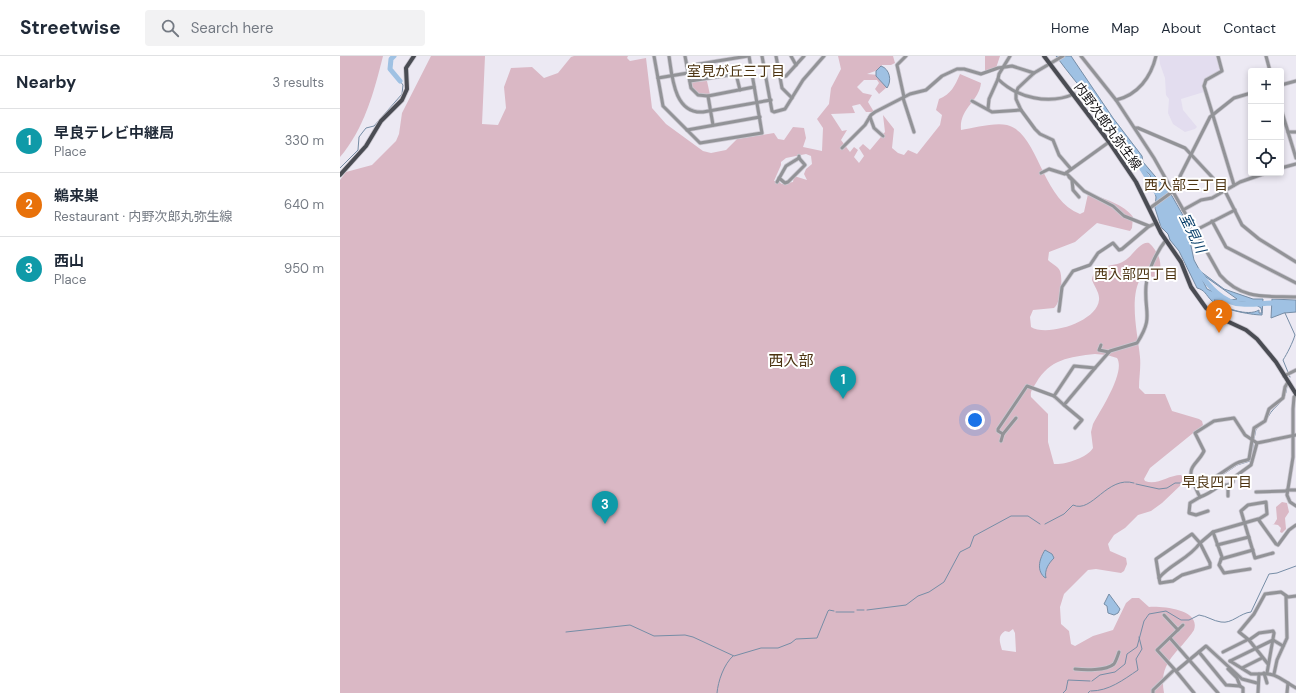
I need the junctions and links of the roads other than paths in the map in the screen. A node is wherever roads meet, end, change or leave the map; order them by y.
1 (414, 56) edge
2 (654, 56) edge
3 (669, 56) edge
4 (685, 56) edge
5 (748, 56) edge
6 (762, 56) edge
7 (776, 56) edge
8 (791, 56) edge
9 (804, 56) edge
10 (824, 56) edge
11 (906, 56) edge
12 (1010, 56) edge
13 (1044, 56) edge
14 (1063, 56) edge
15 (1081, 56) edge
16 (1156, 56) edge
17 (1218, 56) edge
18 (1266, 56) edge
19 (1053, 63) junction
20 (796, 65) junction
21 (687, 66) junction
22 (1003, 67) junction
23 (1269, 68) edge
24 (688, 73) junction
25 (1034, 74) junction
26 (672, 75) junction
27 (658, 78) junction
28 (780, 78) junction
29 (998, 79) junction
30 (690, 81) junction
31 (1296, 81) edge
32 (1284, 84) edge
33 (754, 87) junction
34 (740, 90) junction
35 (1016, 93) junction
36 (1074, 94) junction
37 (1248, 94) edge
38 (708, 96) junction
39 (904, 97) junction
40 (792, 98) junction
41 (770, 100) junction
42 (1116, 100) junction
43 (972, 101) dead end
44 (757, 103) junction
45 (988, 109) junction
46 (1021, 110) junction
47 (710, 111) junction
48 (1212, 114) junction
49 (760, 117) junction
50 (870, 118) junction
51 (1284, 119) edge
52 (713, 126) junction
53 (1135, 128) junction
54 (687, 130) junction
55 (914, 132) dead end
56 (1288, 132) junction
57 (1296, 132) edge
58 (883, 136) dead end
59 (1109, 142) junction
60 (842, 148) dead end
61 (1192, 154) junction
62 (1296, 158) edge
63 (1296, 164) edge
64 (1284, 167) edge
65 (1071, 169) junction
66 (1041, 173) dead end
67 (1066, 173) junction
68 (340, 175) edge
69 (1258, 176) edge
70 (779, 178) junction
71 (777, 182) dead end
72 (1234, 185) junction
73 (1173, 191) junction
74 (1225, 191) junction
75 (1079, 197) dead end
76 (1150, 207) junction
77 (1183, 210) junction
78 (1234, 210) junction
79 (1212, 222) junction
80 (1156, 223) junction
81 (1149, 226) junction
82 (1196, 230) junction
83 (1166, 240) junction
84 (1296, 262) edge
85 (1296, 283) edge
86 (1296, 297) edge
87 (1059, 310) dead end
88 (1101, 345) dead end
89 (1109, 352) junction
90 (1095, 368) junction
91 (1296, 370) edge
92 (1287, 374) junction
93 (1288, 382) junction
94 (1296, 395) edge
95 (1054, 396) junction
96 (1064, 405) junction
97 (1016, 418) dead end
98 (1075, 428) dead end
99 (1003, 434) junction
100 (1295, 436) edge
101 (1251, 438) junction
102 (1001, 441) dead end
103 (1257, 443) junction
104 (1194, 483) junction
105 (1222, 484) junction
106 (1228, 485) junction
107 (1296, 490) edge
108 (1287, 491) junction
109 (1256, 492) dead end
110 (1228, 496) dead end
111 (1200, 497) junction
112 (1296, 506) edge
113 (1208, 511) dead end
114 (1259, 519) junction
115 (1244, 523) junction
116 (1296, 526) edge
117 (1213, 532) junction
118 (1249, 537) junction
119 (1200, 543) junction
120 (1217, 545) junction
121 (1253, 550) junction
122 (1273, 553) dead end
123 (1221, 559) junction
124 (1250, 568) dead end
125 (1158, 578) junction
126 (1286, 596) junction
127 (1296, 596) edge
128 (1164, 615) dead end
129 (1183, 625) dead end
130 (1178, 630) junction
131 (1170, 638) junction
132 (1248, 640) junction
133 (1273, 640) junction
134 (1284, 646) junction
135 (1256, 650) junction
136 (1119, 652) dead end
137 (1199, 652) junction
138 (1223, 652) dead end
139 (1262, 658) junction
140 (1189, 660) junction
141 (1268, 664) junction
142 (1242, 668) junction
143 (1075, 669) dead end
144 (1228, 669) dead end
145 (1175, 670) junction
146 (1266, 673) junction
147 (1260, 674) junction
148 (1274, 674) junction
149 (1257, 683) junction
150 (1267, 683) dead end
151 (1288, 683) junction
152 (1240, 686) junction
153 (1296, 688) edge
154 (1153, 693) edge
155 (1194, 693) edge
156 (1218, 693) edge
157 (1243, 693) edge
158 (1258, 693) edge
159 (1287, 693) edge

1 - 68 main road
2 - 27 street
3 - 26 street
4 - 21 street
5 - 21 street
5 - 33 street
6 - 41 street
7 - 28 street
8 - 20 street
9 - 20 street
10 - 40 street
11 - 39 street
12 - 22 street
13 - 19 main road, 内野次郎丸弥生線
14 - 19 street
15 - 42 street
16 - 42 street
17 - 48 street
18 - 23 street
19 - 25 street
19 - 36 main road, 内野次郎丸弥生線
20 - 28 street
21 - 24 street
22 - 25 street
22 - 29 street
22 - 39 street
24 - 26 street
24 - 30 street
25 - 35 street
26 - 27 street
26 - 47 street
27 - 54 street
28 - 40 street
29 - 35 street
29 - 45 street
30 - 34 street
30 - 38 street
31 - 32 street
33 - 34 street
33 - 44 street
34 - 38 street
35 - 36 street
35 - 46 street
36 - 59 main road, 内野次郎丸弥生線
37 - 48 street
38 - 47 street
39 - 50 street
39 - 55 street
40 - 41 street
41 - 44 street
42 - 53 street
43 - 45 street
44 - 47 street
44 - 49 street
45 - 46 street
46 - 65 street
47 - 52 street
48 - 61 street
48 - 72 street
49 - 52 street
49 - 54 street
50 - 58 street
50 - 60 street
51 - 56 street
52 - 54 street
53 - 61 street
53 - 73 street
56 - 57 street
56 - 62 street
59 - 65 street
59 - 76 main road, 内野次郎丸弥生線
61 - 73 street
61 - 74 street
63 - 64 street
65 - 67 street
66 - 67 street
67 - 75 street
67 - 81 street
69 - 72 street
70 - 70 street
70 - 71 street
72 - 74 street
73 - 76 street
73 - 77 street
74 - 77 street
74 - 78 street
76 - 80 main road, 内野次郎丸弥生線
77 - 82 street
78 - 79 street
78 - 84 street
79 - 82 street
79 - 85 street
80 - 81 street
80 - 83 main road, 内野次郎丸弥生線
81 - 87 street
82 - 86 street
83 - 89 street
83 - 92 main road, 内野次郎丸弥生線
88 - 89 street
89 - 90 street
90 - 95 street
90 - 96 street
91 - 92 street
92 - 93 main road, 内野次郎丸弥生線
93 - 94 main road, 内野次郎丸弥生線
93 - 101 street
94 - 100 street
95 - 96 street
95 - 99 street
96 - 98 street
97 - 99 street
99 - 102 street
100 - 103 street
100 - 108 street
101 - 103 street
101 - 104 street
101 - 104 street
103 - 106 street
104 - 105 street
104 - 111 street
105 - 106 street
105 - 111 street
106 - 110 street
107 - 108 street
108 - 109 street
108 - 112 street
111 - 113 street
114 - 115 street
114 - 115 street
114 - 116 street
115 - 117 street
115 - 118 street
117 - 119 street
117 - 120 street
118 - 120 street
118 - 121 street
119 - 125 street
119 - 125 street
119 - 125 street
120 - 123 street
121 - 122 street
121 - 123 street
123 - 124 street
126 - 127 street
126 - 132 street
126 - 134 street
128 - 130 street
129 - 130 street
130 - 131 street
131 - 140 street
131 - 145 street
132 - 133 street
132 - 135 street
132 - 138 street
133 - 134 street
133 - 135 street
133 - 141 street
134 - 148 street
135 - 139 street
135 - 142 street
136 - 143 street
137 - 140 street
137 - 149 street
137 - 152 street
139 - 141 street
139 - 142 street
140 - 145 street
140 - 156 street
141 - 146 street
142 - 147 street
144 - 152 street
145 - 154 street
145 - 155 street
146 - 147 street
146 - 148 street
146 - 150 street
147 - 149 street
148 - 151 street
149 - 158 street
151 - 153 street
151 - 159 street
152 - 157 street

